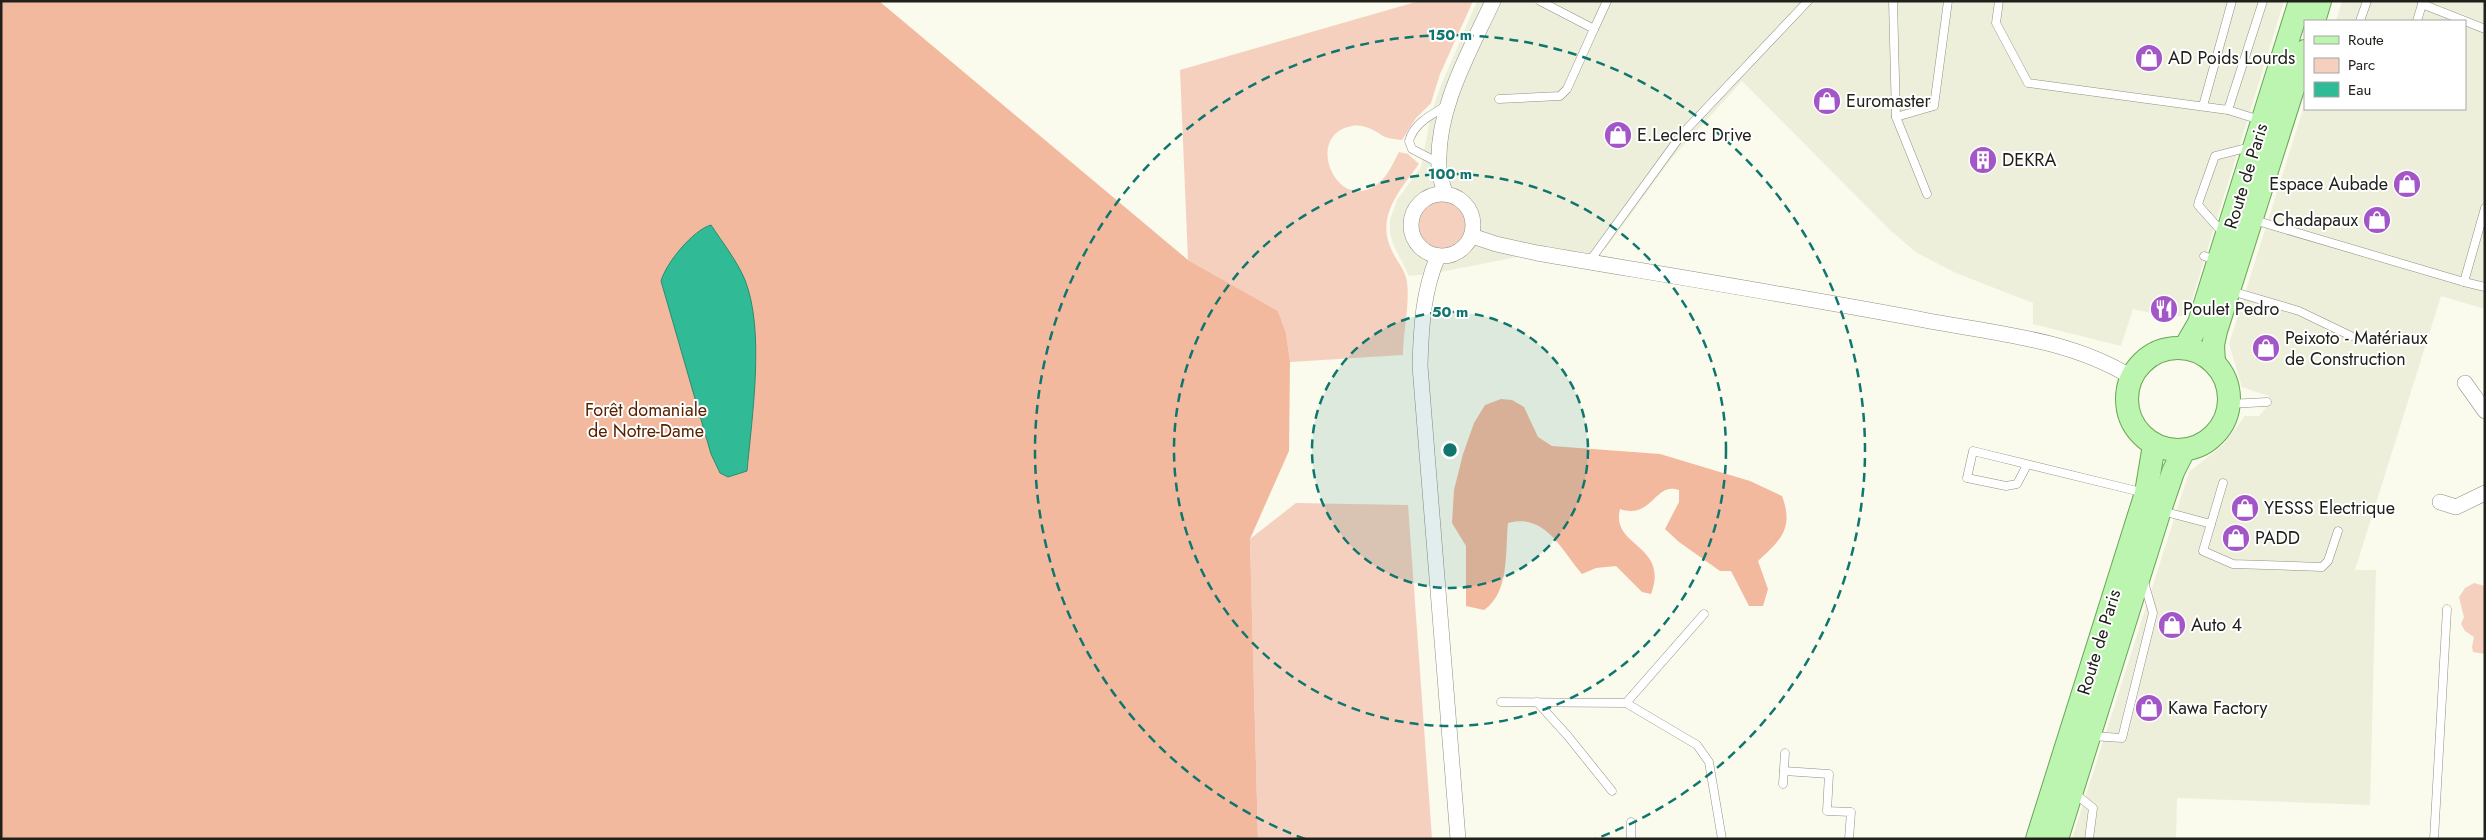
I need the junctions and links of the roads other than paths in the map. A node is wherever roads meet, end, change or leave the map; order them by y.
1 (1493, 1) edge
2 (1540, 1) edge
3 (1607, 1) edge
4 (1808, 1) edge
5 (1893, 1) edge
6 (1948, 1) edge
7 (1999, 1) edge
8 (2232, 1) edge
9 (2263, 1) edge
10 (2300, 1) edge
11 (2320, 1) edge
12 (2367, 1) edge
13 (2423, 3) edge
14 (2314, 20) edge
15 (2360, 20) edge
16 (2417, 20) edge
17 (2464, 20) edge
18 (2466, 21) edge
19 (1594, 29) junction
20 (2485, 29) edge
21 (2304, 53) edge
22 (1499, 99) dead end
23 (1448, 105) junction
24 (2203, 106) junction
25 (2228, 110) junction
26 (1896, 117) junction
27 (2263, 121) junction
28 (2271, 147) junction
29 (1439, 163) junction
30 (1444, 194) junction
31 (1927, 194) dead end
32 (2485, 208) edge
33 (2252, 220) junction
34 (1472, 236) junction
35 (2227, 237) junction
36 (1438, 256) junction
37 (1589, 262) junction
38 (2464, 282) junction
39 (2485, 287) edge
40 (2230, 291) junction
41 (2351, 336) dead end
42 (2185, 347) junction
43 (2214, 362) junction
44 (2131, 377) junction
45 (2465, 383) dead end
46 (2267, 402) dead end
47 (2229, 404) junction
48 (2485, 411) edge
49 (2154, 444) junction
50 (2184, 450) junction
51 (2027, 465) junction
52 (2223, 483) dead end
53 (2146, 493) junction
54 (2485, 493) edge
55 (2440, 502) dead end
56 (2160, 510) junction
57 (2211, 524) junction
58 (2338, 531) dead end
59 (2141, 572) junction
60 (2447, 609) dead end
61 (1704, 614) dead end
62 (1501, 702) dead end
63 (1537, 702) junction
64 (1626, 703) junction
65 (2089, 736) junction
66 (1785, 753) dead end
67 (1784, 771) junction
68 (1784, 784) dead end
69 (1612, 790) dead end
70 (2072, 792) junction
71 (1631, 822) dead end
72 (1458, 839) edge
73 (1630, 839) edge
74 (1722, 839) edge
75 (1849, 839) edge
76 (2037, 839) edge
77 (2057, 839) edge
78 (2089, 839) edge
79 (2434, 839) edge

1 - 23 street
2 - 19 lane
3 - 19 lane
4 - 37 lane
5 - 26 lane
6 - 26 lane
7 - 24 lane
8 - 24 lane
9 - 25 lane
10 - 27 main road, Route de Paris
11 - 14 main road
12 - 15 lane
13 - 16 lane
13 - 17 lane
18 - 20 lane
19 - 22 lane
21 - 28 main road, Route de Paris
23 - 29 street
23 - 29 lane
24 - 25 lane
25 - 27 lane
26 - 31 lane
27 - 28 main road, Route de Paris
28 - 33 main road, Route de Paris
28 - 35 main road, Route de Paris
28 - 35 lane
29 - 30 street
30 - 34 street
30 - 36 street
32 - 38 lane
33 - 38 lane
33 - 40 main road, Route de Paris
34 - 36 street
34 - 37 street
35 - 42 main road, Route de Paris
36 - 72 street
37 - 44 street
38 - 39 lane
40 - 41 lane
40 - 43 main road, Route de Paris
42 - 43 main road
42 - 44 main road
43 - 47 main road
44 - 49 main road
45 - 48 street
46 - 47 lane
47 - 50 main road
49 - 50 main road
49 - 53 main road, Route de Paris
50 - 56 main road, Route de Paris
51 - 51 lane
51 - 53 lane
52 - 57 lane
53 - 76 main road, Route de Paris
54 - 55 street
56 - 57 lane
56 - 59 main road, Route de Paris
57 - 58 lane
59 - 65 main road, Route de Paris
59 - 65 lane
60 - 79 lane
61 - 64 lane
62 - 63 lane
63 - 64 lane
63 - 69 lane
64 - 74 lane
65 - 70 main road, Route de Paris
66 - 67 lane
67 - 68 lane
67 - 75 lane
70 - 77 main road, Route de Paris
70 - 78 lane
71 - 73 lane

